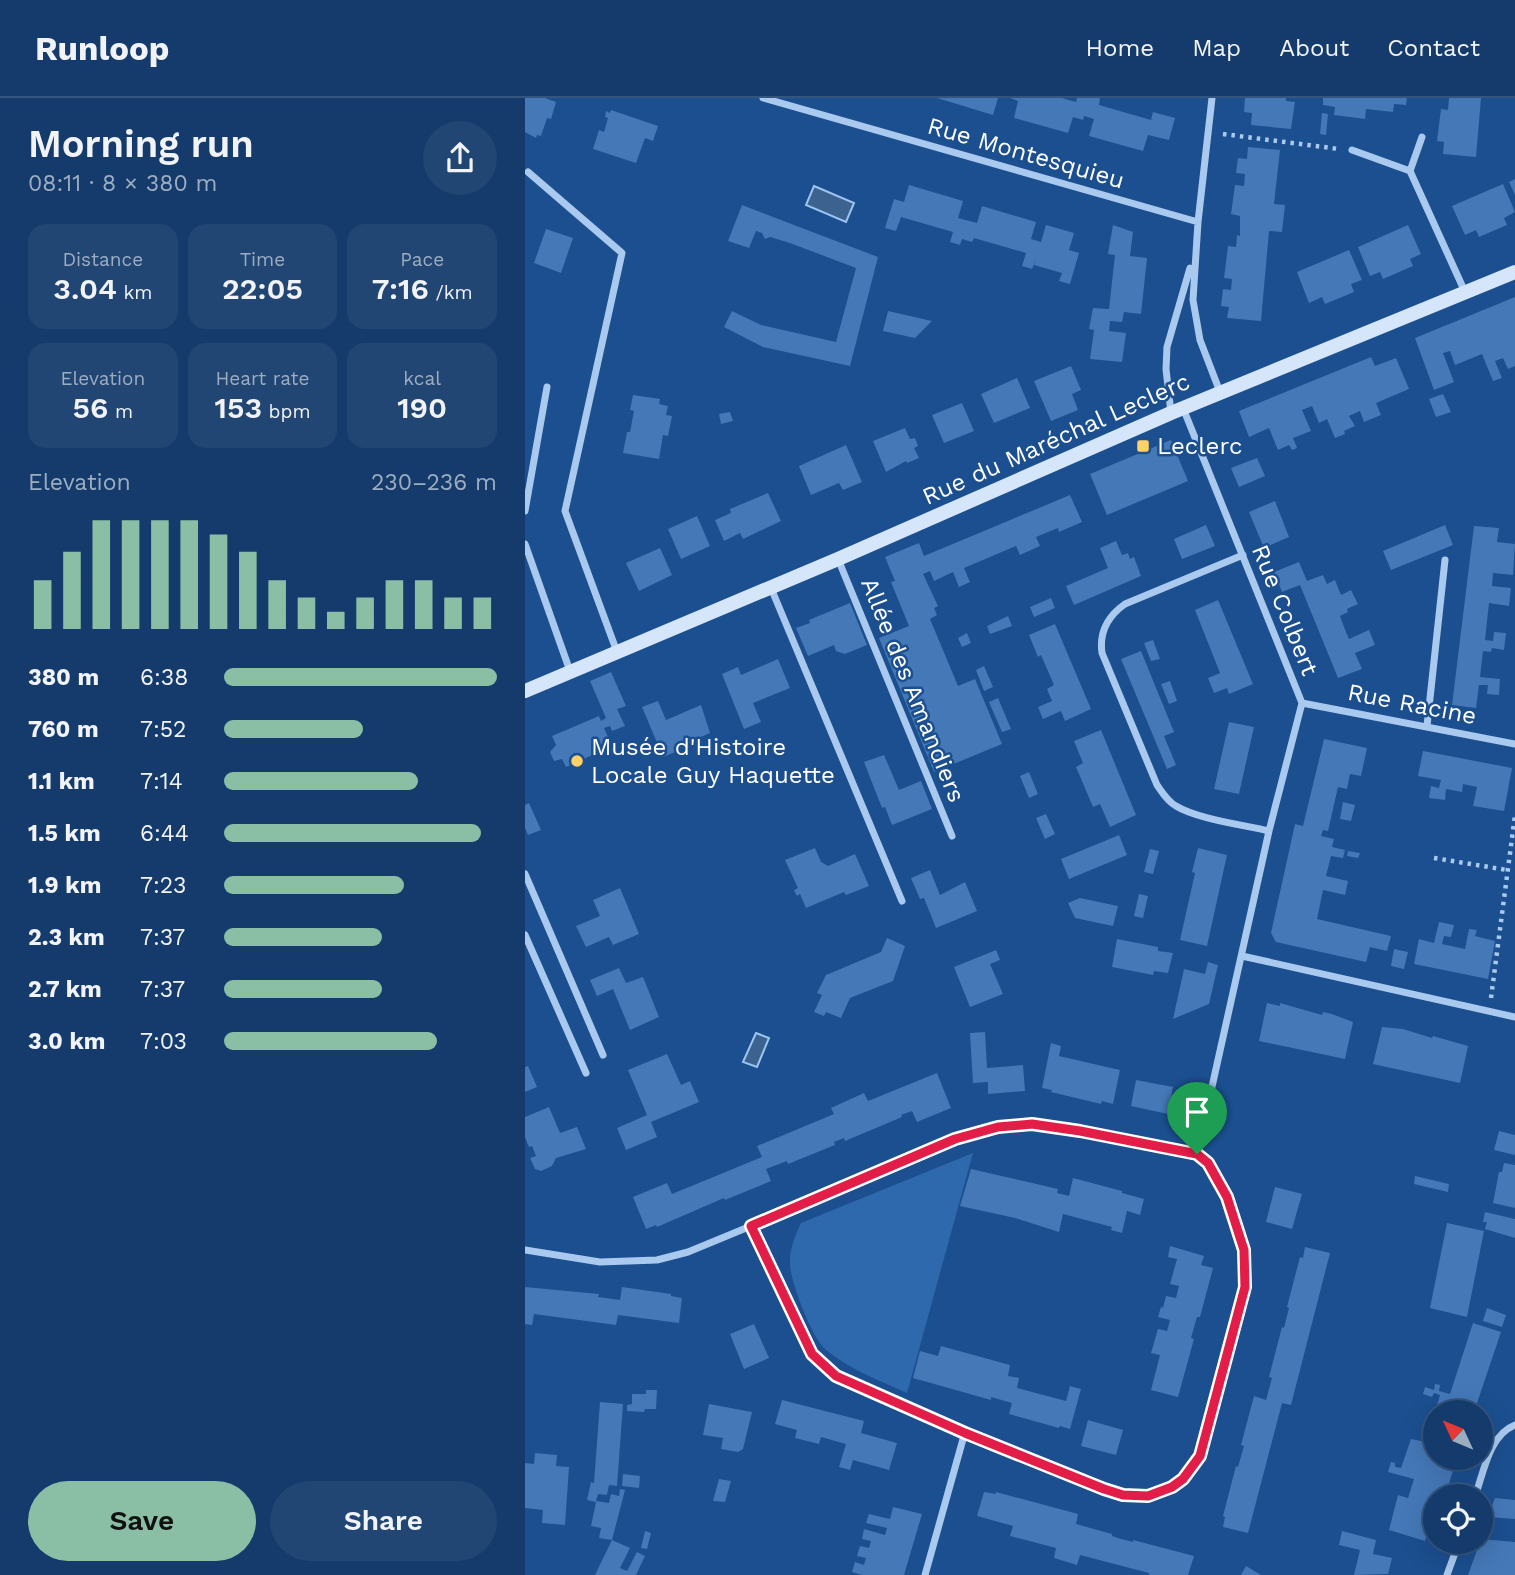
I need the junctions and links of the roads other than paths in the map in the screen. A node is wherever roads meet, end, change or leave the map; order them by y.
1 (763, 98) edge
2 (1212, 98) edge
3 (1422, 136) dead end
4 (1352, 150) road end
5 (1410, 171) junction
6 (528, 172) dead end
7 (1198, 222) junction
8 (1196, 251) junction
9 (1515, 272) edge
10 (1465, 292) junction
11 (547, 387) dead end
12 (1220, 393) junction
13 (1177, 410) junction
14 (528, 468) edge
15 (525, 511) edge
16 (525, 544) edge
17 (1243, 555) junction
18 (838, 559) junction
19 (1445, 560) dead end
20 (771, 587) junction
21 (617, 652) junction
22 (570, 672) junction
23 (525, 691) edge
24 (1302, 703) junction
25 (1427, 726) junction
26 (1515, 744) edge
27 (1269, 831) junction
28 (951, 836) dead end
29 (525, 874) edge
30 (902, 901) dead end
31 (525, 935) edge
32 (1242, 956) junction
33 (1515, 1017) edge
34 (603, 1055) dead end
35 (586, 1073) dead end
36 (1197, 1154) junction
37 (751, 1226) junction
38 (525, 1250) edge
39 (1515, 1425) edge
40 (965, 1433) junction
41 (1479, 1484) edge
42 (1454, 1554) edge
43 (925, 1575) edge
44 (1447, 1575) edge

1 - 7 street, Rue Montesquieu
2 - 7 street
3 - 5 street
4 - 5 street
5 - 10 street
6 - 21 street
7 - 8 street
8 - 12 street
8 - 13 street, Rue Colbert
9 - 10 street, Rue du Maréchal Leclerc
10 - 12 street, Rue du Maréchal Leclerc
11 - 14 street
12 - 13 street, Rue du Maréchal Leclerc
13 - 17 street, Rue Colbert
13 - 18 street, Rue du Maréchal Leclerc
14 - 15 street
16 - 22 street
17 - 24 street, Rue Colbert
17 - 27 street
18 - 20 street, Rue du Maréchal Leclerc
18 - 28 street, Allée des Amandiers
19 - 25 street
20 - 21 street, Rue du Maréchal Leclerc
20 - 30 street
21 - 22 street, Rue du Maréchal Leclerc
22 - 23 street, Rue du Maréchal Leclerc
24 - 25 street, Rue Racine
24 - 27 street, Rue Colbert
25 - 26 street, Rue Racine
27 - 32 street, Rue Colbert
29 - 34 street
31 - 35 street
32 - 33 street
32 - 36 street, Rue Colbert
36 - 37 street
36 - 40 street
37 - 38 street
37 - 40 street
39 - 41 street
40 - 43 street
42 - 44 street

